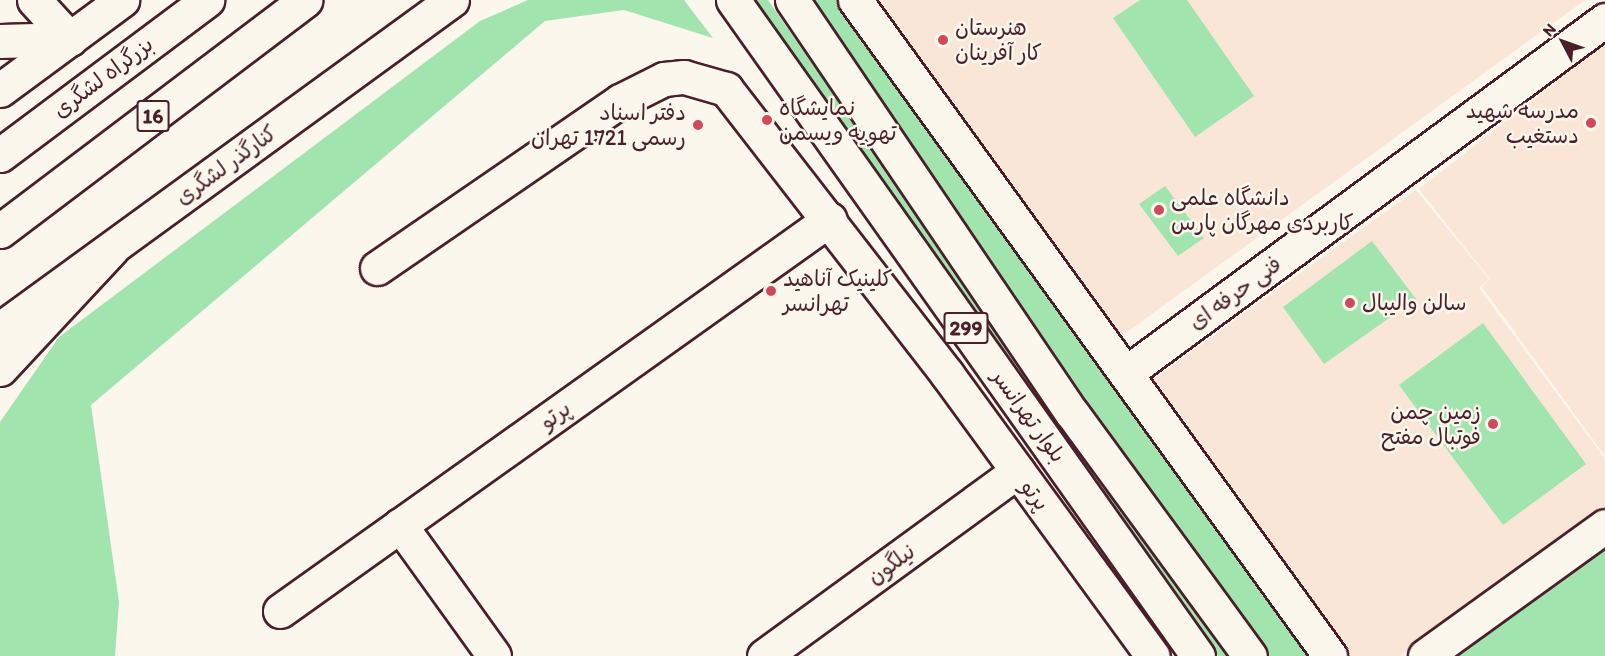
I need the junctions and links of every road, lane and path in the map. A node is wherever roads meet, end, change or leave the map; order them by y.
1 (34, 0) edge
2 (121, 0) edge
3 (207, 0) edge
4 (305, 0) edge
5 (452, 0) edge
6 (475, 0) edge
7 (733, 0) edge
8 (792, 0) edge
9 (855, 0) edge
10 (1605, 20) edge
11 (408, 33) junction
12 (70, 39) junction
13 (0, 41) edge
14 (0, 90) edge
15 (0, 155) edge
16 (830, 219) junction
17 (0, 231) edge
18 (112, 249) junction
19 (377, 268) dead end
20 (937, 288) junction
21 (0, 329) edge
22 (0, 369) edge
23 (1126, 373) junction
24 (947, 374) junction
25 (1018, 471) junction
26 (400, 525) junction
27 (1605, 526) edge
28 (280, 611) dead end
29 (494, 656) edge
30 (764, 656) edge
31 (1153, 656) edge
32 (1198, 656) edge
33 (1250, 656) edge
34 (1330, 656) edge
35 (1425, 656) edge

1 - 12 main road
2 - 12 main road
3 - 15 main road, بزرگراه لشگری
4 - 17 main road, 16
5 - 11 main road, کنارگذر لشگری
6 - 11 main road
7 - 20 main road, بلوار تهرانسر / 299
8 - 33 main road, بلوار تهرانسر / 299
9 - 23 main road
10 - 23 main road, فنی حرفه ای
11 - 18 main road, کنارگذر لشگری
12 - 13 main road
12 - 14 main road
16 - 19 main road, پرتو
16 - 24 main road, پرتو
16 - 26 main road, پرتو
18 - 21 main road, کنارگذر لشگری
18 - 22 main road
20 - 24 main road
20 - 32 main road, بلوار تهرانسر / 299
23 - 34 main road
24 - 25 main road, پرتو
25 - 30 main road, نیلگون
25 - 31 main road, پرتو
26 - 28 main road, پرتو
26 - 29 main road
27 - 35 main road

